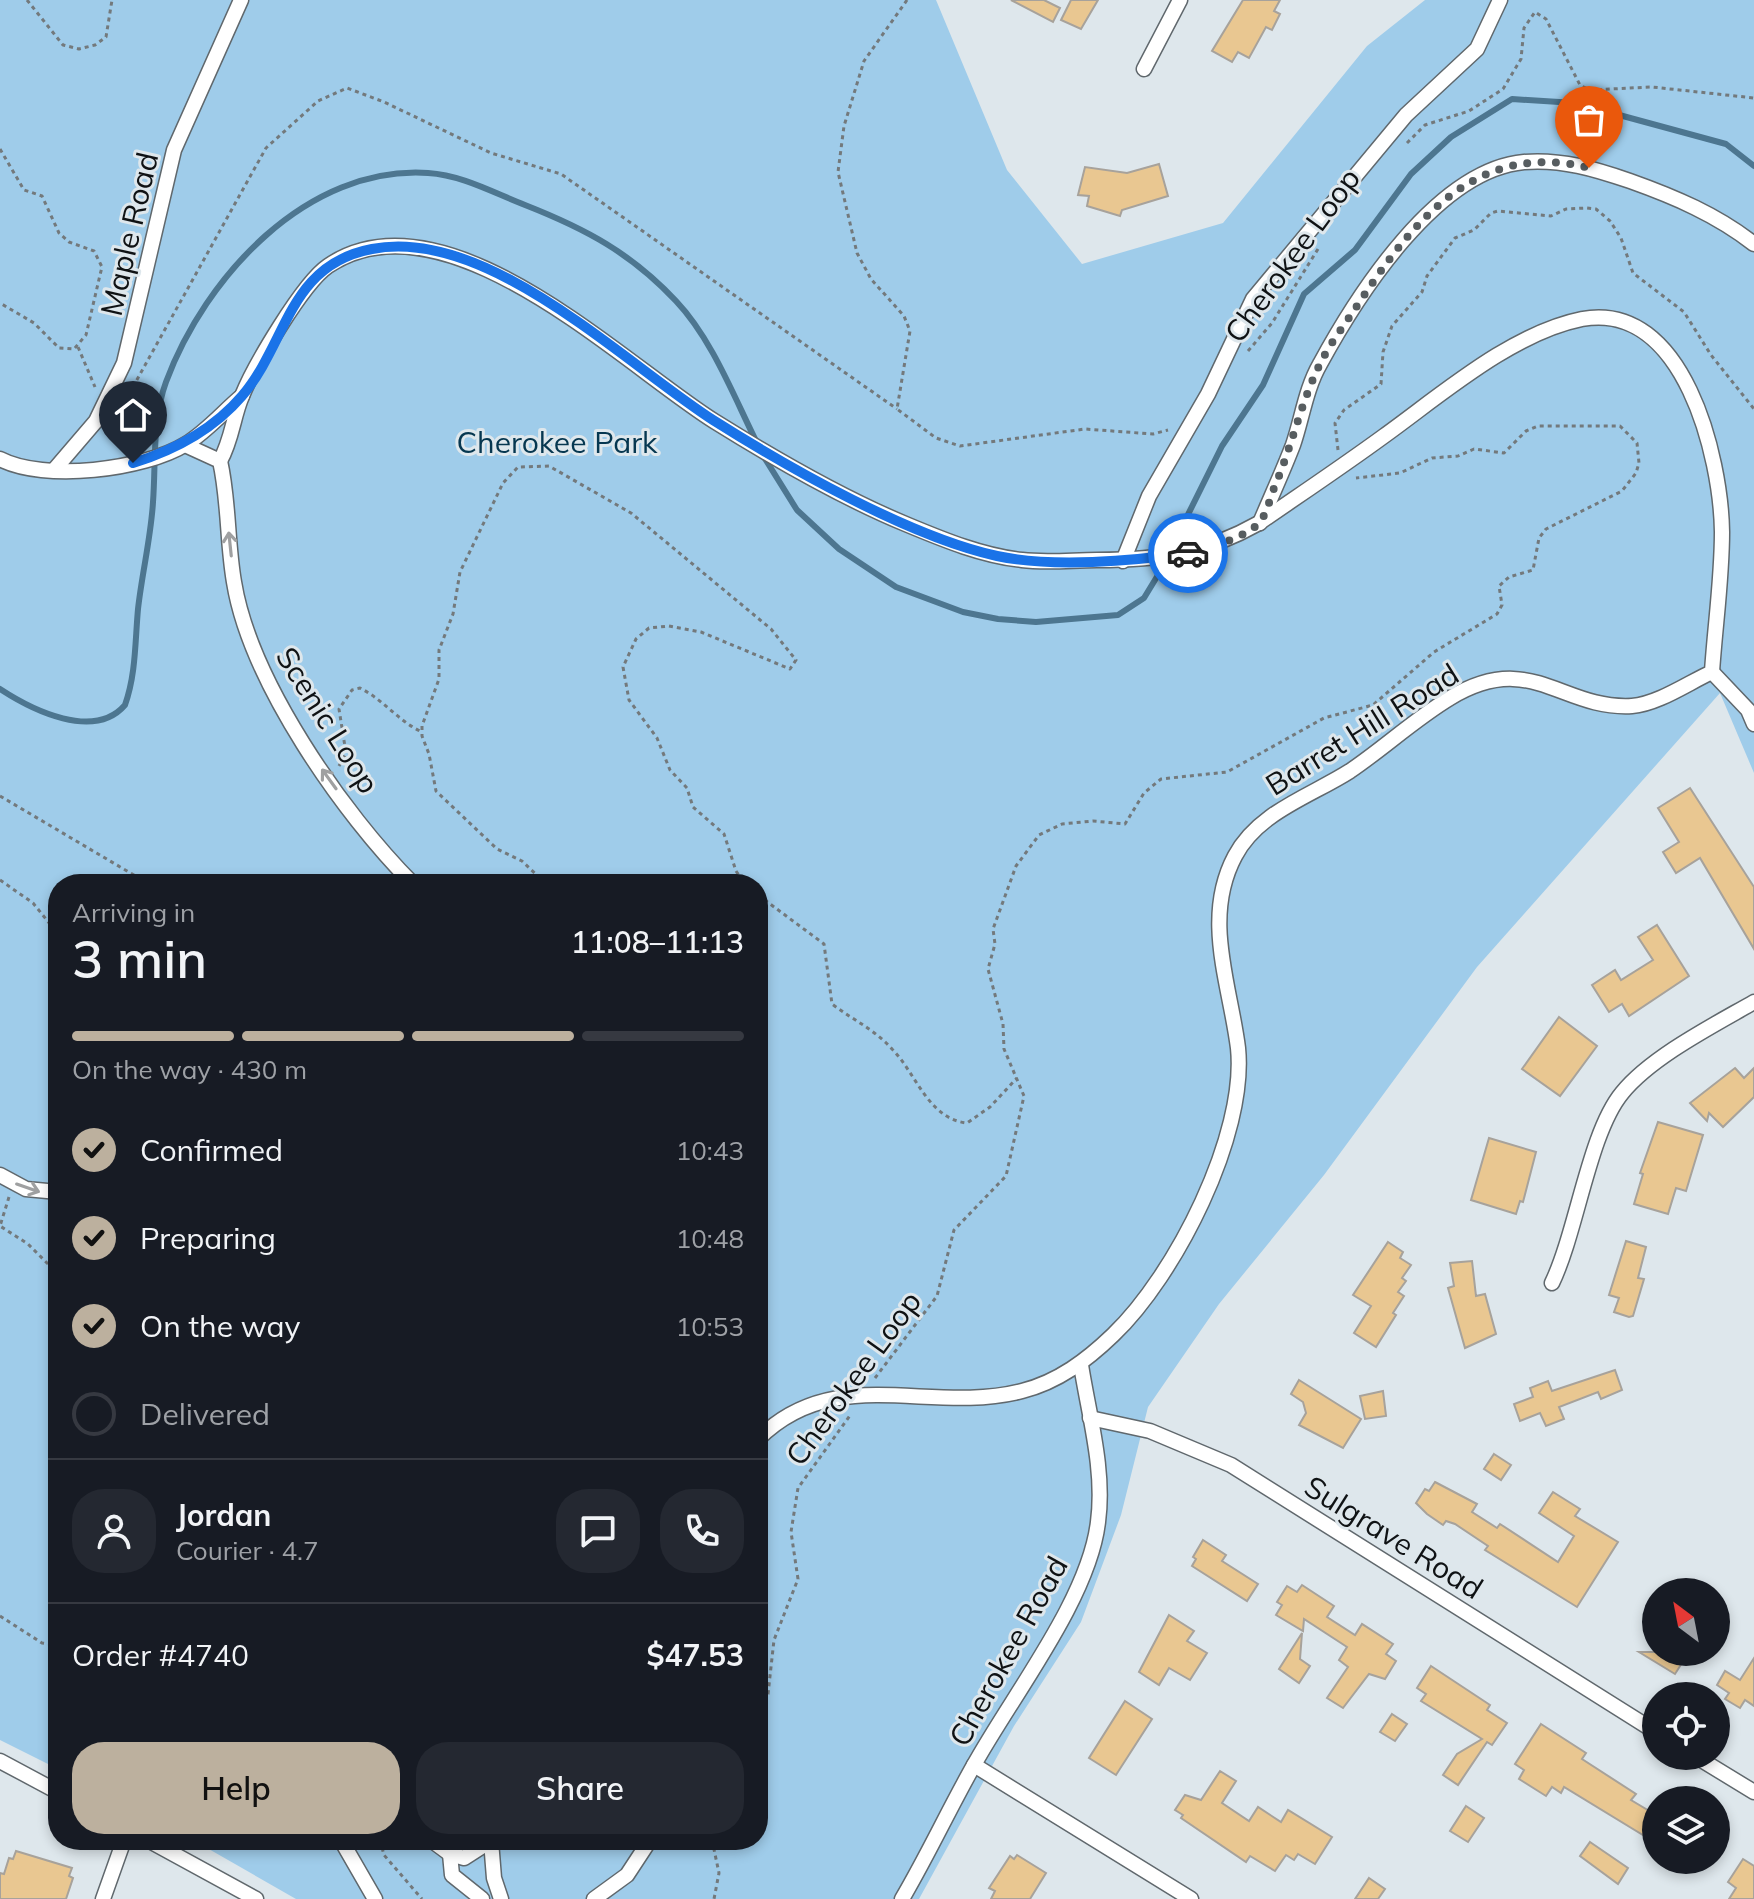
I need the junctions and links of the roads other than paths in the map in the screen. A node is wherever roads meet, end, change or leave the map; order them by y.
1 (241, 0) edge
2 (1180, 0) edge
3 (1500, 0) edge
4 (1144, 69) dead end
5 (1754, 244) edge
6 (242, 395) junction
7 (185, 445) junction
8 (0, 459) edge
9 (220, 461) junction
10 (54, 470) junction
11 (1259, 523) junction
12 (1127, 561) junction
13 (1712, 672) junction
14 (1754, 724) edge
15 (404, 874) edge
16 (1754, 1002) edge
17 (6, 1179) edge
18 (48, 1192) edge
19 (1552, 1283) dead end
20 (1081, 1365) junction
21 (1090, 1418) junction
22 (768, 1429) edge
23 (1642, 1723) edge
24 (0, 1761) edge
25 (974, 1765) junction
26 (1718, 1770) edge
27 (48, 1787) edge
28 (1754, 1792) edge
29 (120, 1850) edge
30 (166, 1850) edge
31 (347, 1850) edge
32 (445, 1850) edge
33 (477, 1850) edge
34 (492, 1850) edge
35 (643, 1850) edge
36 (450, 1854) junction
37 (103, 1899) edge
38 (256, 1899) edge
39 (375, 1899) edge
40 (482, 1899) edge
41 (501, 1899) edge
42 (594, 1899) edge
43 (902, 1899) edge
44 (1191, 1899) edge

1 - 10 street, Maple Road
2 - 4 street
3 - 12 street
5 - 11 street
6 - 7 street
6 - 9 street
6 - 12 street
7 - 9 street
7 - 10 street
8 - 10 street
15 -> 9 street, Scenic Loop
11 - 12 street
11 - 13 street
13 - 14 street
13 - 20 street, Barret Hill Road
16 - 19 street
17 -> 18 street
20 - 21 street, Cherokee Road
20 - 22 street, Barret Hill Road
21 - 23 street, Sulgrave Road
21 - 25 street, Cherokee Road
24 - 27 street
25 - 43 street, Cherokee Road
25 - 44 street
26 - 28 street
29 - 37 street
30 - 38 street
31 - 39 street
32 - 36 street
33 - 36 street
34 - 41 street
35 - 42 street
36 - 40 street

